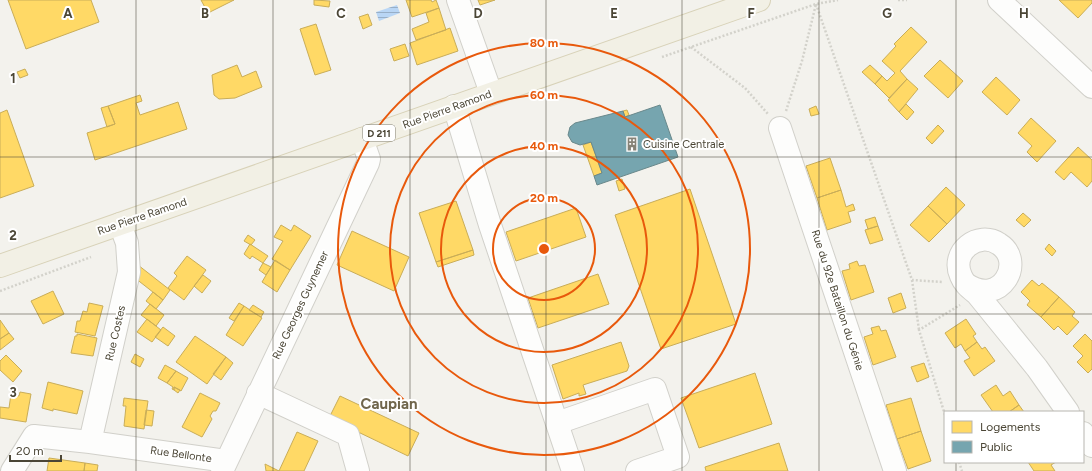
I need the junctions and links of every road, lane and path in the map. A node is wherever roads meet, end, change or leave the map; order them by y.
1 (458, 0) edge
2 (759, 0) edge
3 (838, 0) edge
4 (898, 0) edge
5 (907, 0) edge
6 (999, 0) edge
7 (816, 4) junction
8 (691, 47) junction
9 (661, 57) dead end
10 (1092, 87) edge
11 (491, 93) junction
12 (454, 106) junction
13 (780, 128) junction
14 (362, 139) junction
15 (120, 224) junction
16 (98, 254) dead end
17 (0, 266) edge
18 (912, 280) junction
19 (971, 289) junction
20 (0, 291) edge
21 (919, 330) junction
22 (258, 393) junction
23 (1067, 411) edge
24 (944, 412) edge
25 (557, 423) junction
26 (1084, 435) edge
27 (90, 442) junction
28 (1092, 446) edge
29 (224, 466) edge
30 (12, 471) edge
31 (358, 471) edge
32 (573, 471) edge
33 (637, 471) edge
34 (895, 471) edge

1 - 11 street
2 - 11 main road, Rue Pierre Ramond / D 211
3 - 7 path
4 - 5 path
6 - 10 street
7 - 8 path
7 - 13 path
7 - 18 path
8 - 9 path
8 - 13 path
11 - 12 main road, Rue Pierre Ramond / D 211
12 - 14 main road, Rue Pierre Ramond / D 211
12 - 25 street
13 - 34 street, Rue du 92e Bataillon du Génie
14 - 15 main road, Rue Pierre Ramond / D 211
14 - 22 street, Rue Georges Guynemer
15 - 17 main road, Rue Pierre Ramond / D 211
15 - 27 street, Rue Costes
16 - 20 path
18 - 19 path
18 - 21 path
19 - 21 path
19 - 23 street
21 - 24 path
22 - 29 street, Rue Georges Guynemer
22 - 31 street
25 - 32 street
25 - 33 street
26 - 28 street
27 - 29 street, Rue Bellonte
27 - 30 street, Rue Bellonte

